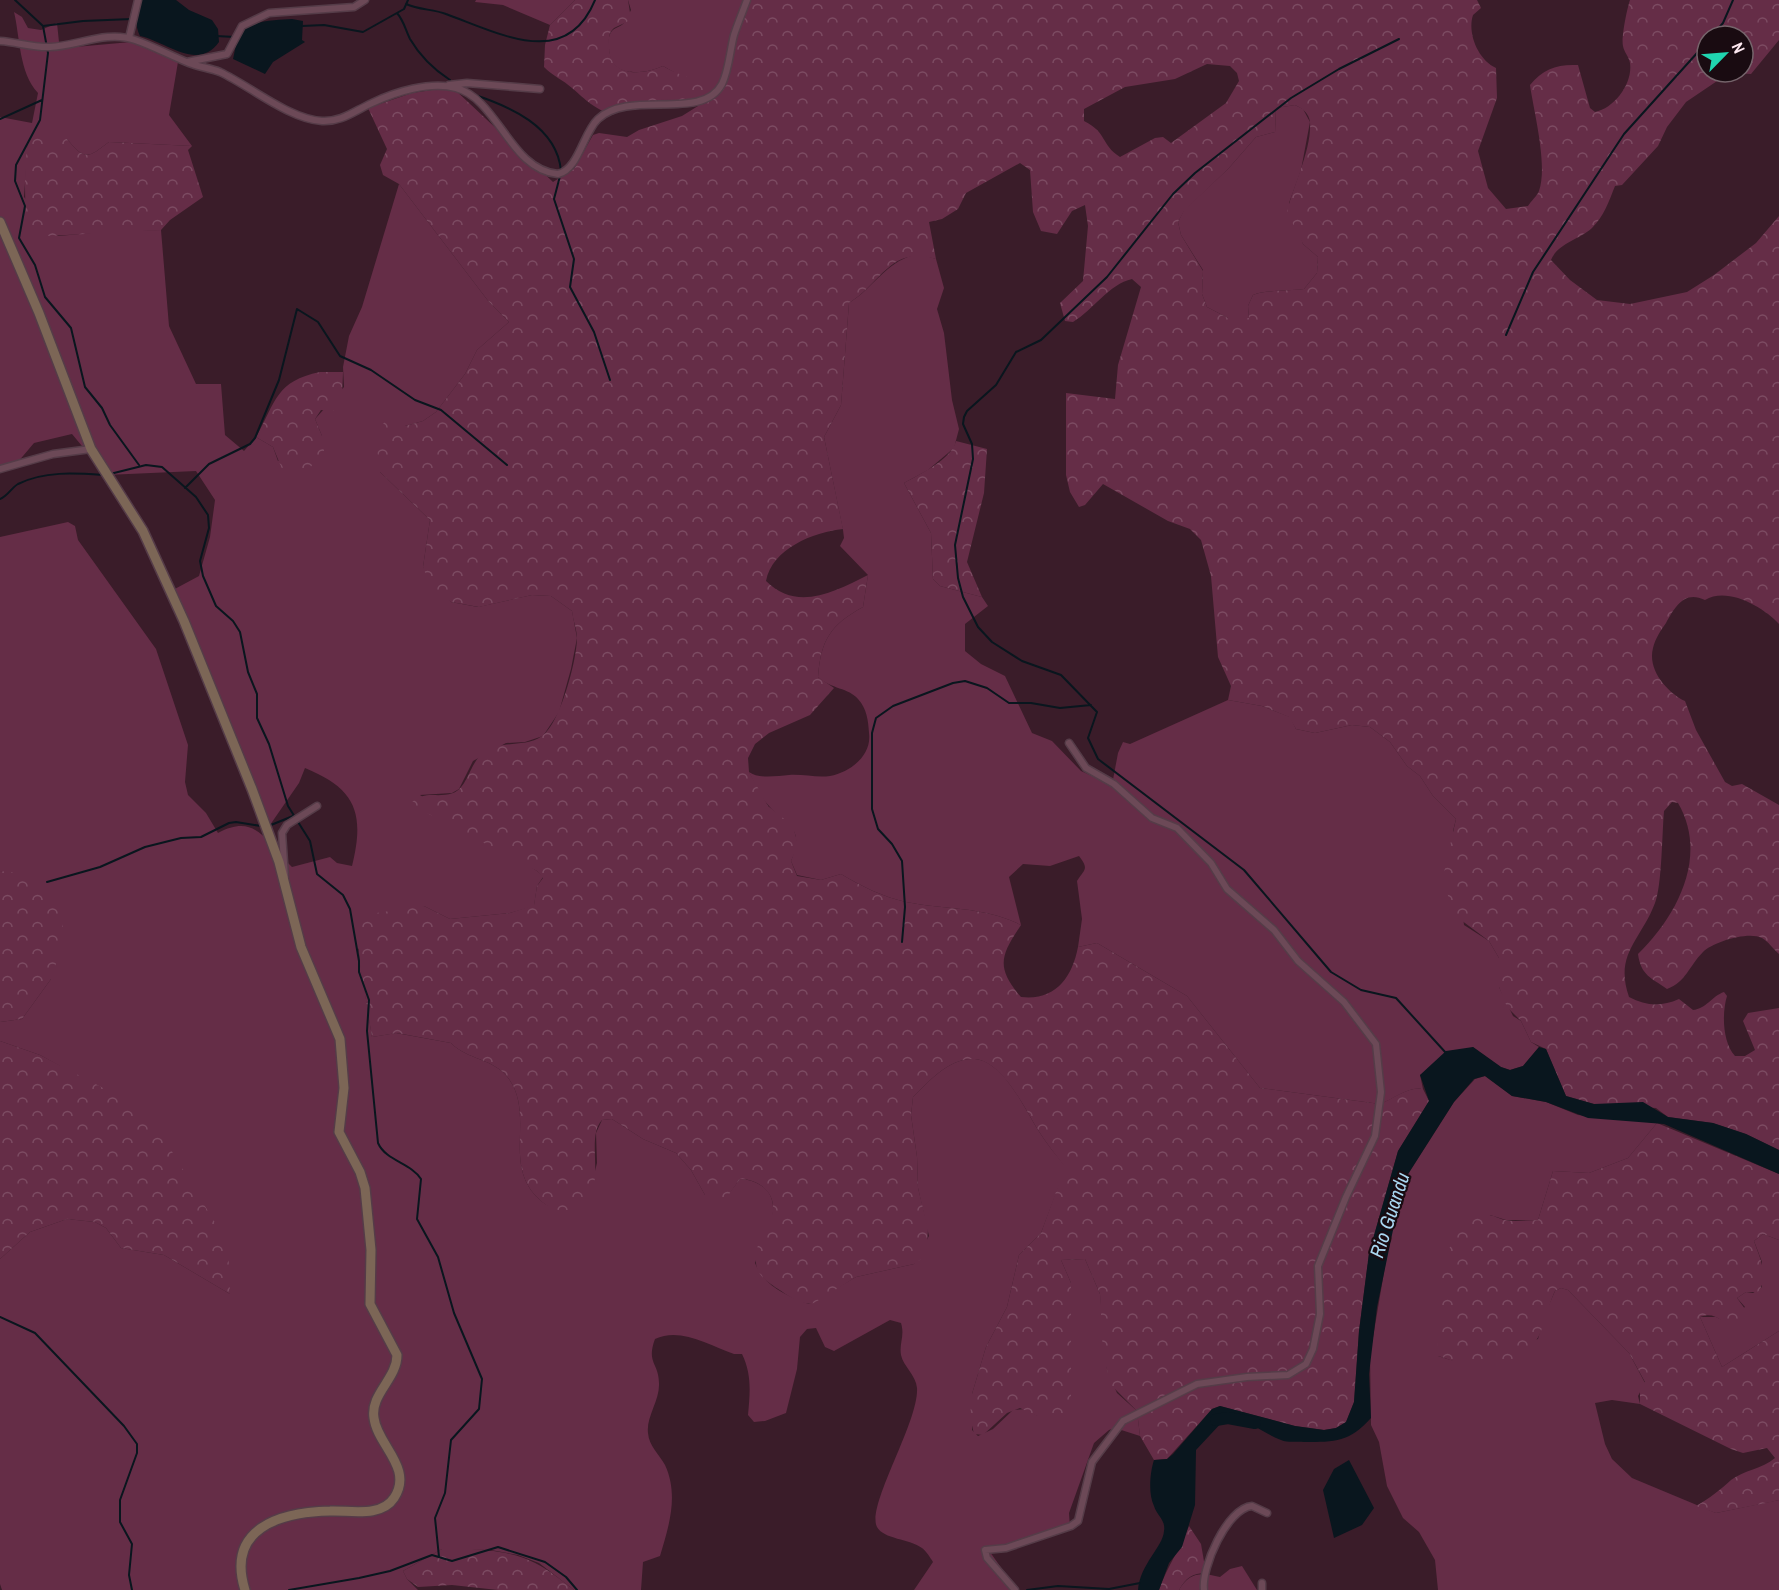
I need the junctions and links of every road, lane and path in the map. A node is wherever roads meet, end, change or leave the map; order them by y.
1 (138, 0) edge
2 (365, 0) edge
3 (747, 0) edge
4 (129, 38) junction
5 (0, 41) edge
6 (186, 62) junction
7 (440, 87) junction
8 (540, 89) dead end
9 (0, 222) edge
10 (91, 449) junction
11 (0, 469) edge
12 (1069, 743) dead end
13 (317, 806) dead end
14 (285, 885) junction
15 (1267, 1513) dead end
16 (245, 1590) edge
17 (1016, 1590) edge
18 (1204, 1590) edge

1 - 4 street
2 - 6 street
3 - 7 street
4 - 5 street
4 - 6 street
6 - 7 street
7 - 8 street
9 - 10 main road
10 - 11 street
10 - 14 main road
12 - 17 street
13 - 14 street
14 - 16 main road
15 - 18 street

